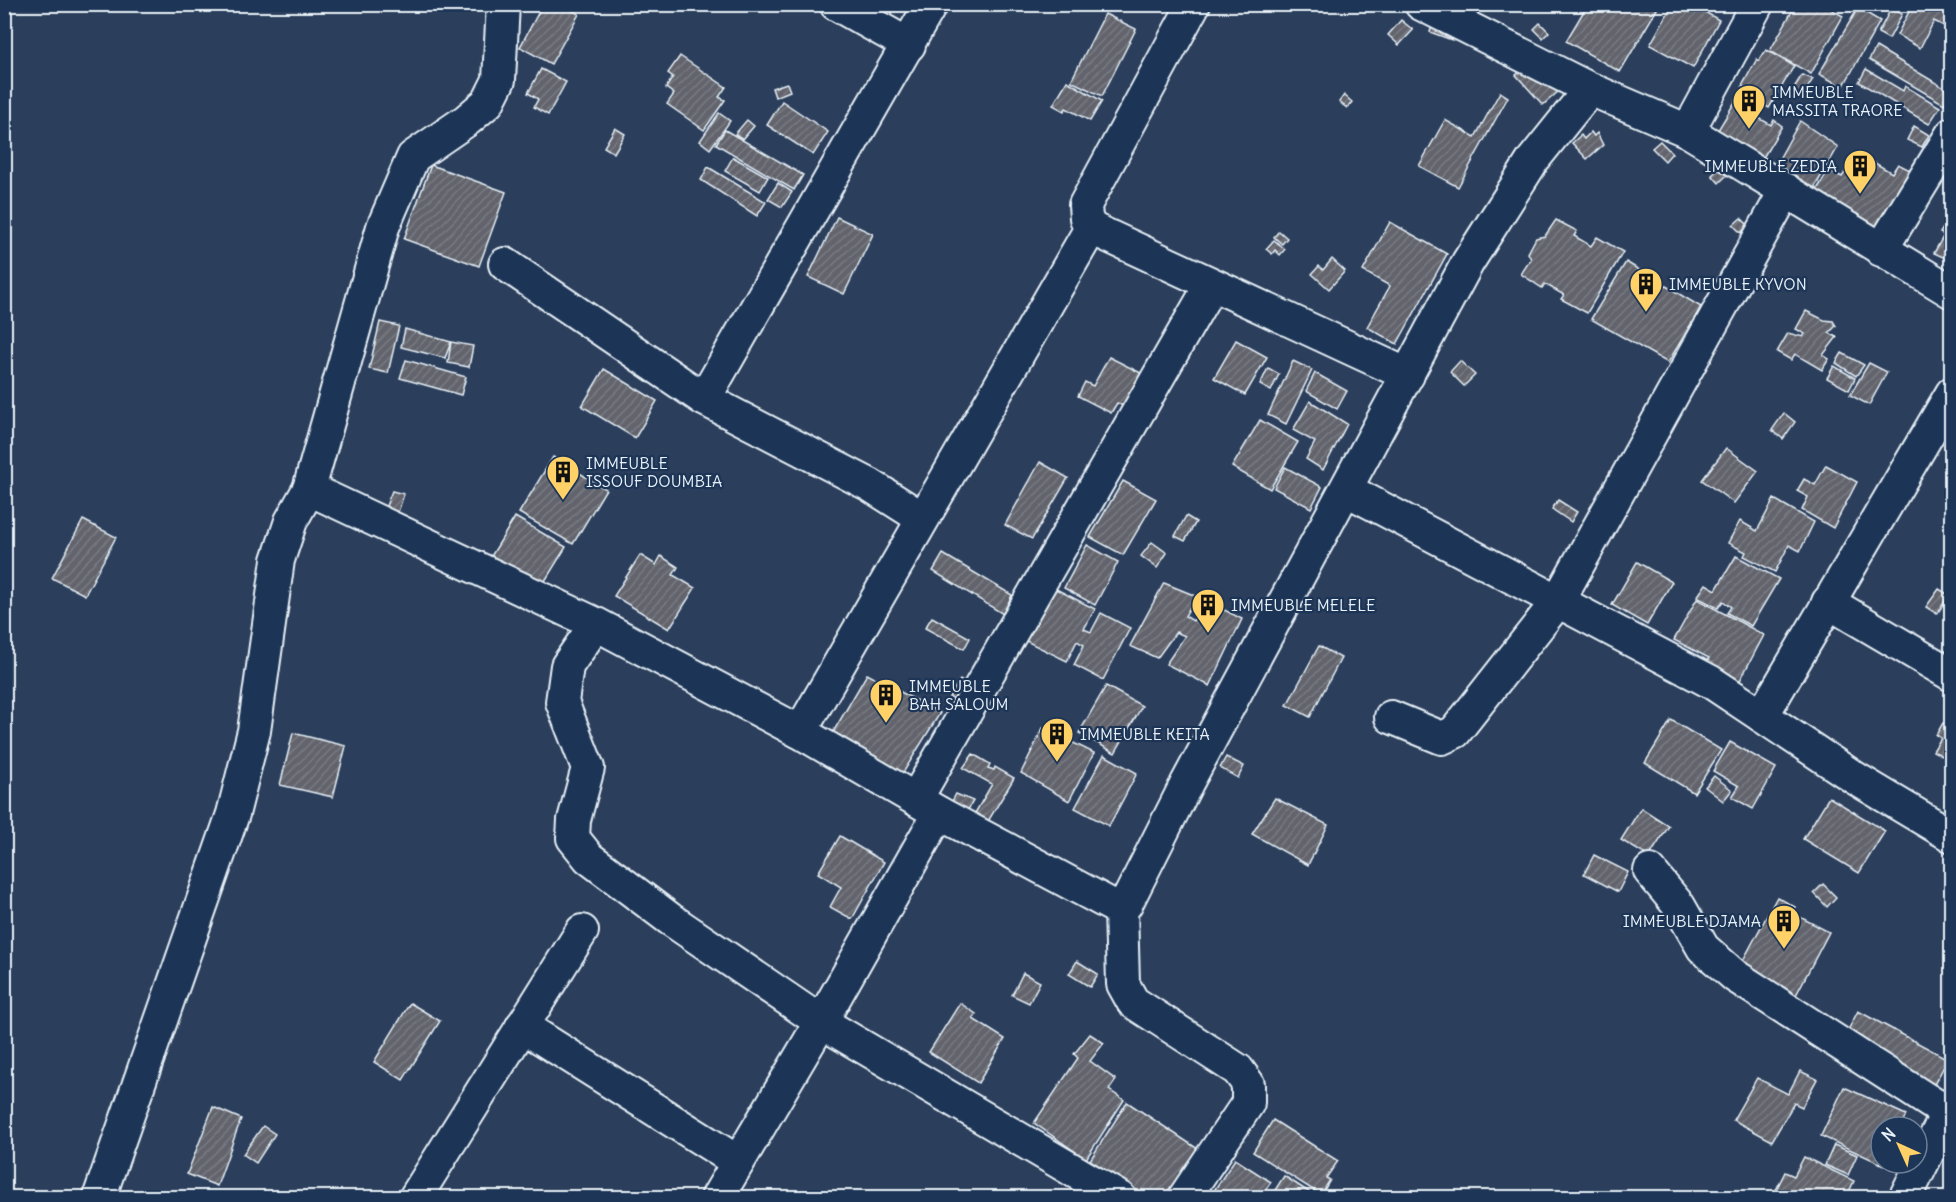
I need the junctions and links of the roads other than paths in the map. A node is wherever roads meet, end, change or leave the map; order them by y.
1 (503, 4) edge
2 (836, 4) edge
3 (931, 4) edge
4 (1194, 4) edge
5 (1420, 4) edge
6 (1758, 4) edge
7 (909, 45) junction
8 (1590, 89) junction
9 (1688, 131) junction
10 (1952, 134) edge
11 (1786, 190) junction
12 (1091, 228) junction
13 (1881, 250) junction
14 (505, 264) dead end
15 (1211, 285) junction
16 (1952, 292) edge
17 (1408, 375) junction
18 (704, 399) junction
19 (1947, 411) edge
20 (309, 489) junction
21 (1347, 490) junction
22 (922, 518) junction
23 (1558, 601) junction
24 (1828, 602) junction
25 (596, 624) junction
26 (1952, 675) edge
27 (1762, 716) junction
28 (1391, 717) dead end
29 (800, 732) junction
30 (928, 806) junction
31 (1952, 836) edge
32 (1650, 872) dead end
33 (1121, 908) junction
34 (582, 931) dead end
35 (821, 1022) junction
36 (522, 1026) junction
37 (1950, 1110) edge
38 (738, 1162) junction
39 (99, 1197) edge
40 (415, 1197) edge
41 (717, 1197) edge
42 (1120, 1197) edge
43 (1184, 1197) edge
44 (1905, 1197) edge

1 - 20 street
2 - 7 street
3 - 7 street
4 - 12 street
5 - 8 street
6 - 9 street
7 - 18 street
8 - 9 street
8 - 17 street
9 - 11 street
10 - 13 street
11 - 13 street
11 - 23 street
12 - 15 street
12 - 22 street
13 - 16 street
14 - 18 street
15 - 17 street
15 - 30 street
17 - 21 street
18 - 22 street
19 - 24 street
20 - 25 street
20 - 39 street
21 - 23 street
21 - 33 street
22 - 29 street
23 - 27 street
23 - 28 street
24 - 26 street
24 - 27 street
25 - 29 street
25 - 35 street
27 - 31 street
29 - 30 street
30 - 33 street
30 - 35 street
32 - 37 street
33 - 43 street
34 - 36 street
35 - 38 street
35 - 42 street
36 - 38 street
36 - 40 street
37 - 44 street
38 - 41 street

